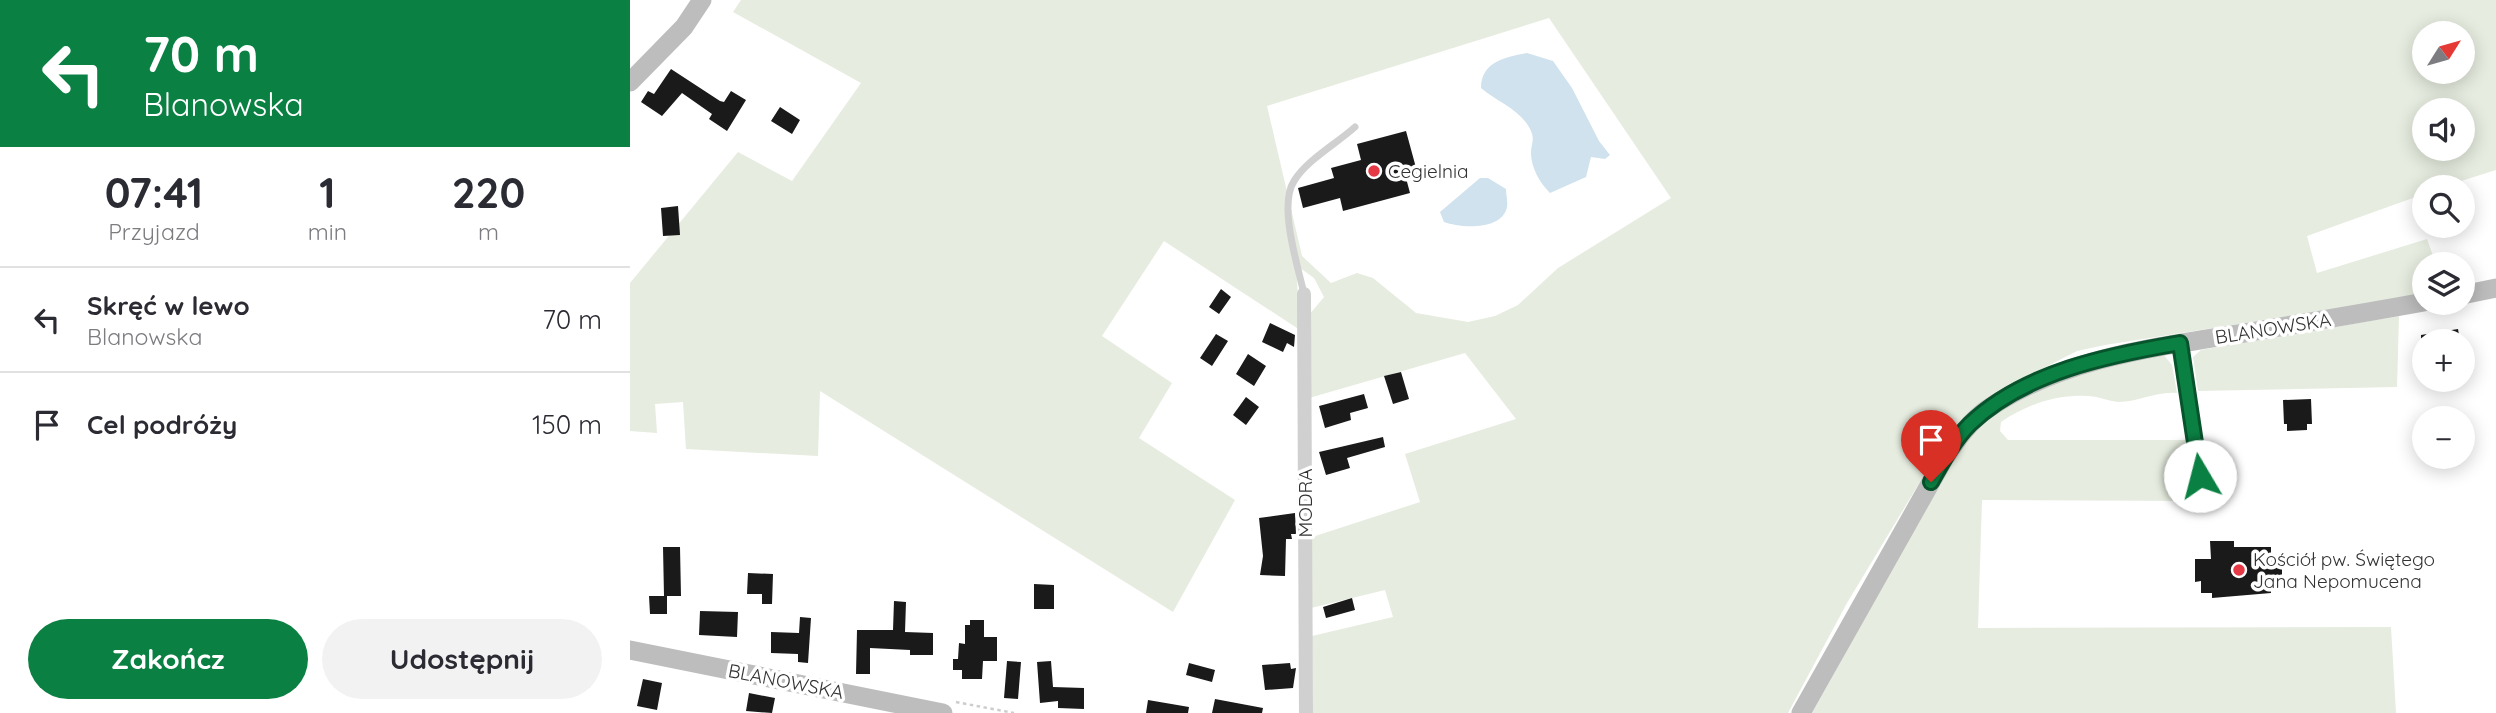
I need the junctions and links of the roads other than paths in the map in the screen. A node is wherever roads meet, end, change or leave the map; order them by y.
1 (702, 0) edge
2 (630, 82) edge
3 (1355, 127) dead end
4 (2496, 288) edge
5 (2475, 292) edge
6 (1304, 294) joint
7 (2412, 304) edge
8 (2180, 343) junction
9 (2203, 501) dead end
10 (630, 650) edge
11 (943, 713) edge
12 (1306, 713) edge
13 (1801, 713) edge

1 - 2 street
3 - 6 lane
4 - 5 street
6 - 12 street, MODRA
7 - 8 street, BLANOWSKA
8 - 9 lane
8 - 13 street, BLANOWSKA
10 - 11 street, BLANOWSKA

